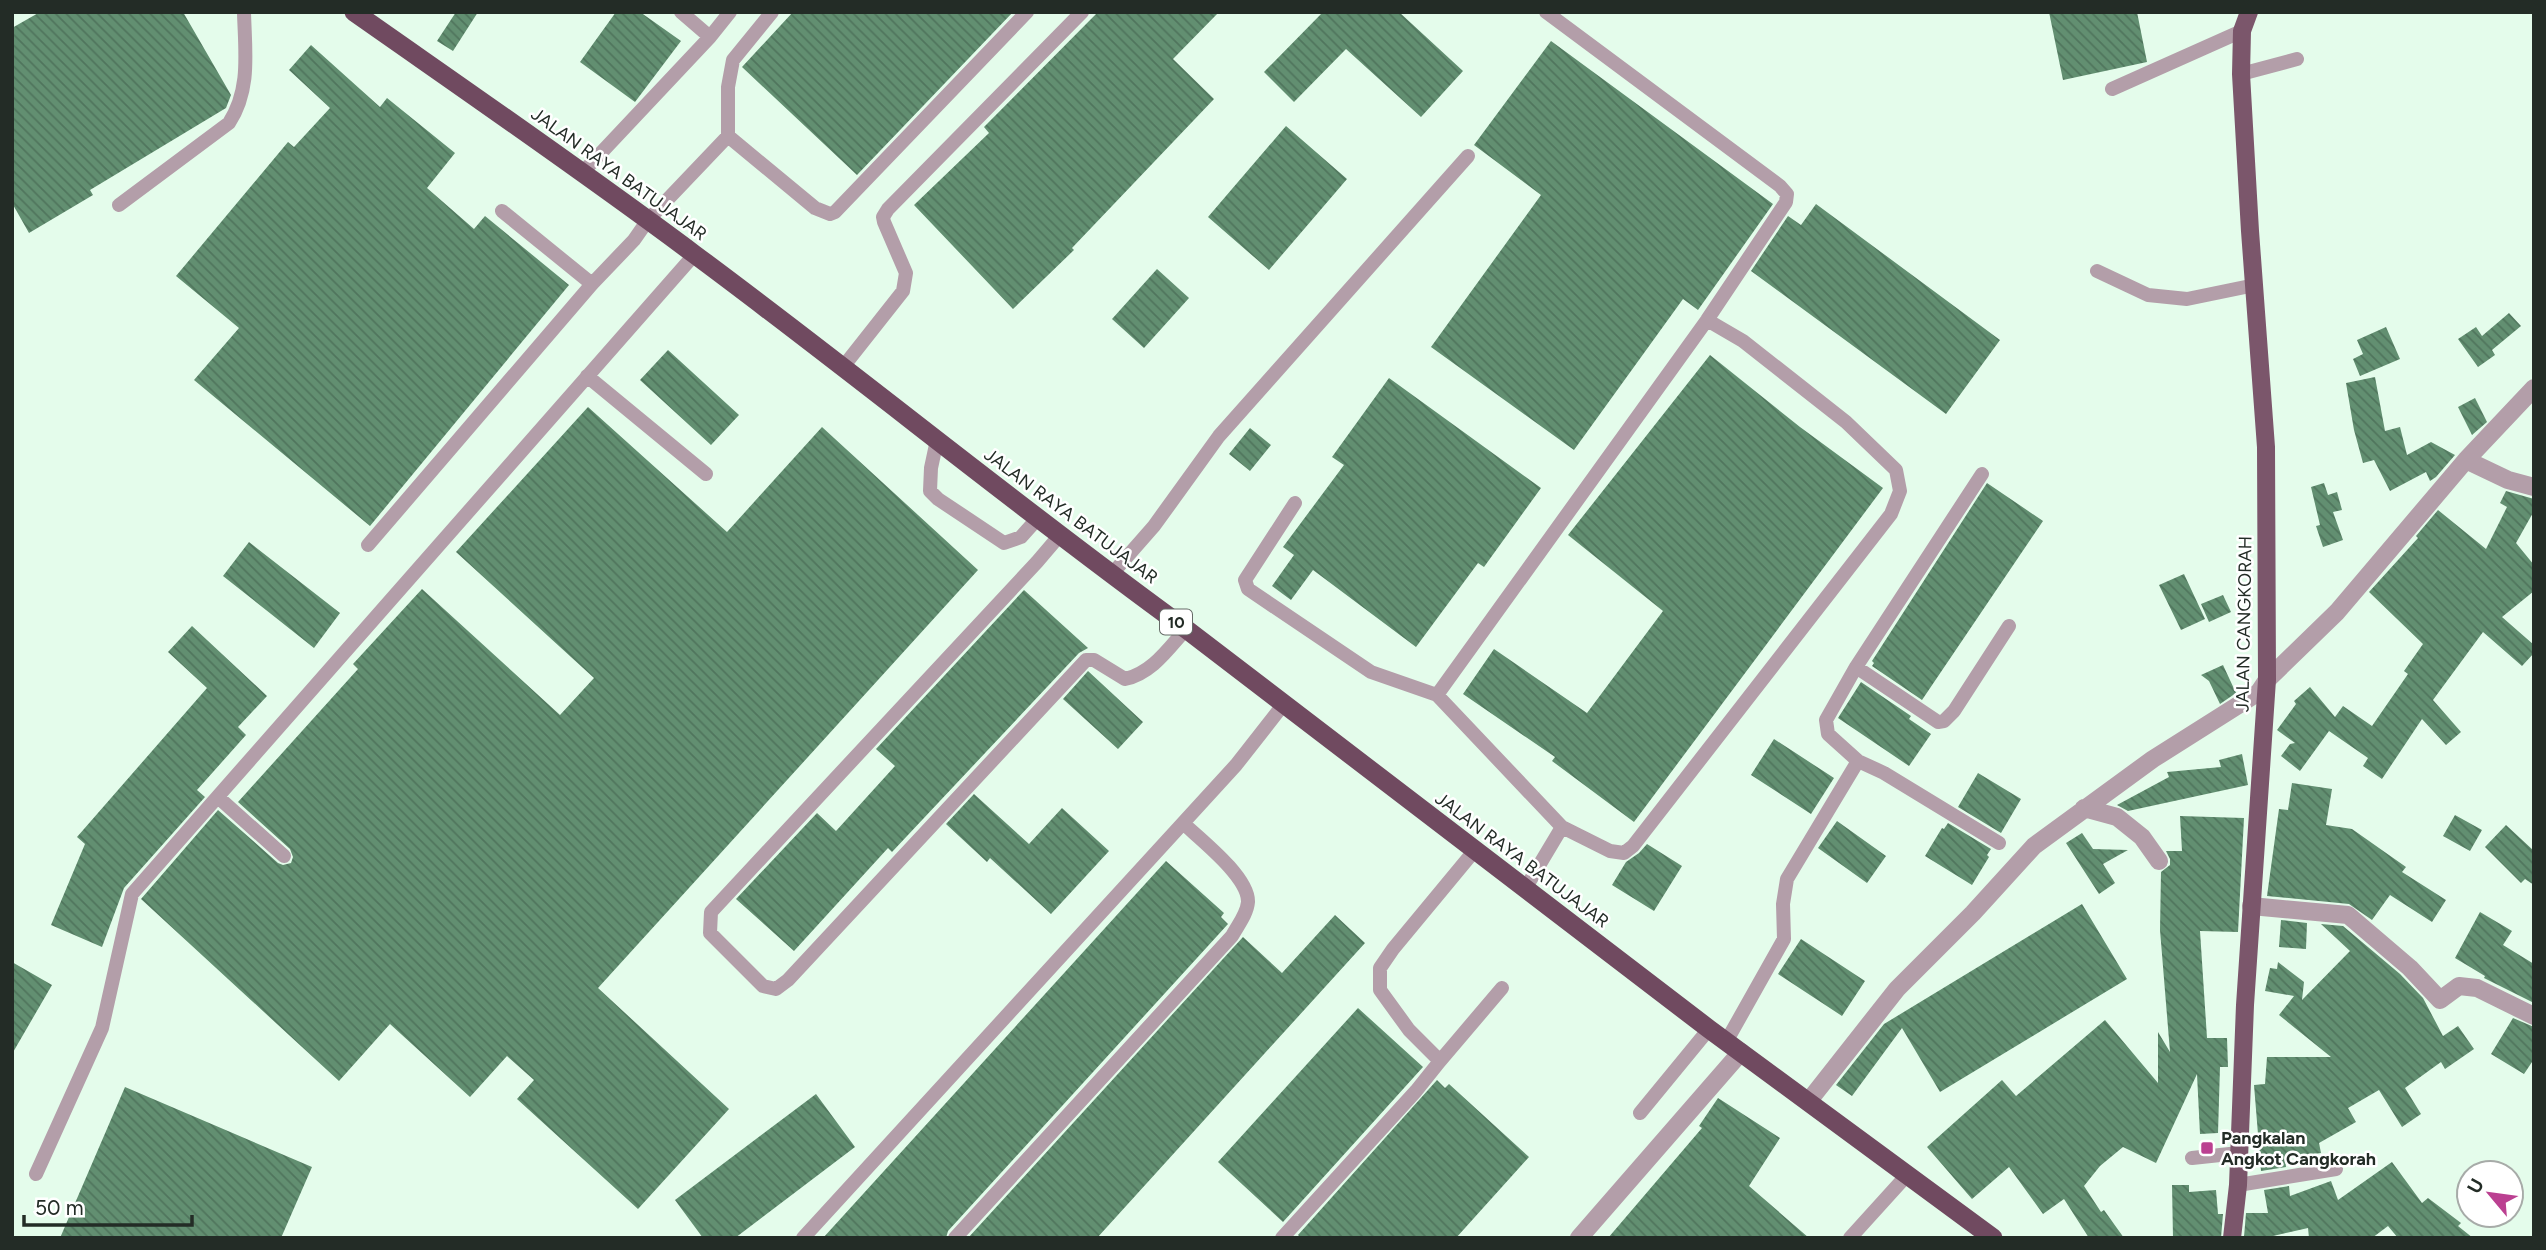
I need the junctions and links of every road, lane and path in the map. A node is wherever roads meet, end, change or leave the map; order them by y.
1 (244, 12) edge
2 (354, 12) edge
3 (681, 12) edge
4 (730, 12) edge
5 (772, 12) edge
6 (1027, 12) edge
7 (1082, 12) edge
8 (1546, 12) edge
9 (2249, 12) edge
10 (2242, 30) junction
11 (710, 37) junction
12 (2297, 60) dead end
13 (2241, 74) junction
14 (2112, 89) dead end
15 (728, 136) junction
16 (1468, 156) dead end
17 (583, 172) junction
18 (119, 205) dead end
19 (502, 211) dead end
20 (648, 220) junction
21 (695, 254) junction
22 (2097, 271) dead end
23 (592, 284) junction
24 (2255, 285) junction
25 (1707, 320) junction
26 (843, 367) junction
27 (587, 376) junction
28 (2534, 388) edge
29 (937, 440) junction
30 (2466, 460) junction
31 (705, 474) dead end
32 (1982, 474) dead end
33 (2534, 487) edge
34 (1295, 503) dead end
35 (1038, 518) junction
36 (1060, 535) junction
37 (368, 545) dead end
38 (1111, 575) junction
39 (2009, 626) dead end
40 (1186, 629) junction
41 (1856, 667) junction
42 (2267, 680) junction
43 (1437, 695) junction
44 (1283, 705) junction
45 (1858, 761) junction
46 (219, 798) junction
47 (2084, 808) junction
48 (1183, 823) junction
49 (1563, 827) junction
50 (1998, 843) dead end
51 (1475, 850) junction
52 (284, 856) dead end
53 (2159, 861) dead end
54 (1525, 889) junction
55 (2251, 906) junction
56 (1502, 988) dead end
57 (2534, 1016) edge
58 (1709, 1029) junction
59 (1733, 1047) junction
60 (1440, 1060) junction
61 (1808, 1102) junction
62 (1640, 1114) dead end
63 (2239, 1153) junction
64 (2192, 1158) dead end
65 (2336, 1168) dead end
66 (36, 1174) dead end
67 (1908, 1174) junction
68 (2238, 1185) junction
69 (803, 1238) edge
70 (955, 1238) edge
71 (1282, 1238) edge
72 (1579, 1238) edge
73 (1850, 1238) edge
74 (1993, 1238) edge
75 (2232, 1238) edge

1 - 18 lane
2 - 17 highway, JALAN RAYA BATUJAJAR / 10
3 - 11 lane
4 - 11 lane
5 - 15 lane
6 - 15 lane
7 - 26 lane
8 - 25 lane
9 - 10 main road, JALAN CANGKORAH
10 - 13 main road, JALAN CANGKORAH
10 - 14 lane
11 - 17 lane
12 - 13 lane
13 - 24 main road, JALAN CANGKORAH
15 - 20 lane
16 - 38 lane
17 - 20 highway, JALAN RAYA BATUJAJAR / 10
19 - 23 lane
20 - 21 highway, JALAN RAYA BATUJAJAR / 10
20 - 23 lane
21 - 26 highway, JALAN RAYA BATUJAJAR / 10
21 - 27 lane
22 - 24 lane
23 - 37 lane
24 - 42 main road, JALAN CANGKORAH
25 - 43 lane
25 - 49 lane
26 - 29 highway, JALAN RAYA BATUJAJAR / 10
27 - 31 lane
27 - 46 lane
28 - 30 street
29 - 35 highway, JALAN RAYA BATUJAJAR / 10
29 - 35 lane
30 - 33 street
30 - 42 street
32 - 41 lane
34 - 43 lane
35 - 36 highway, JALAN RAYA BATUJAJAR / 10
36 - 38 highway, JALAN RAYA BATUJAJAR / 10
36 - 40 lane
38 - 40 highway, JALAN RAYA BATUJAJAR / 10
39 - 41 lane
40 - 44 highway, JALAN RAYA BATUJAJAR / 10
41 - 45 lane
42 - 47 street
42 - 55 main road, JALAN CANGKORAH
43 - 49 lane
44 - 48 lane
44 - 51 highway, JALAN RAYA BATUJAJAR / 10
45 - 50 lane
45 - 59 lane
46 - 52 lane
46 - 66 lane
47 - 53 street
47 - 61 street
48 - 69 lane
48 - 70 lane
49 - 54 lane
51 - 54 highway, JALAN RAYA BATUJAJAR / 10
51 - 60 lane
54 - 58 highway, JALAN RAYA BATUJAJAR / 10
55 - 57 street
55 - 63 main road, JALAN CANGKORAH
56 - 60 lane
58 - 59 highway, JALAN RAYA BATUJAJAR / 10
58 - 62 lane
59 - 61 highway, JALAN RAYA BATUJAJAR / 10
59 - 72 street
60 - 71 lane
61 - 67 highway, JALAN RAYA BATUJAJAR / 10
63 - 64 lane
63 - 68 main road, JALAN CANGKORAH
65 - 68 lane
67 - 73 lane
67 - 74 highway, JALAN RAYA BATUJAJAR / 10
68 - 75 main road, JALAN CANGKORAH

